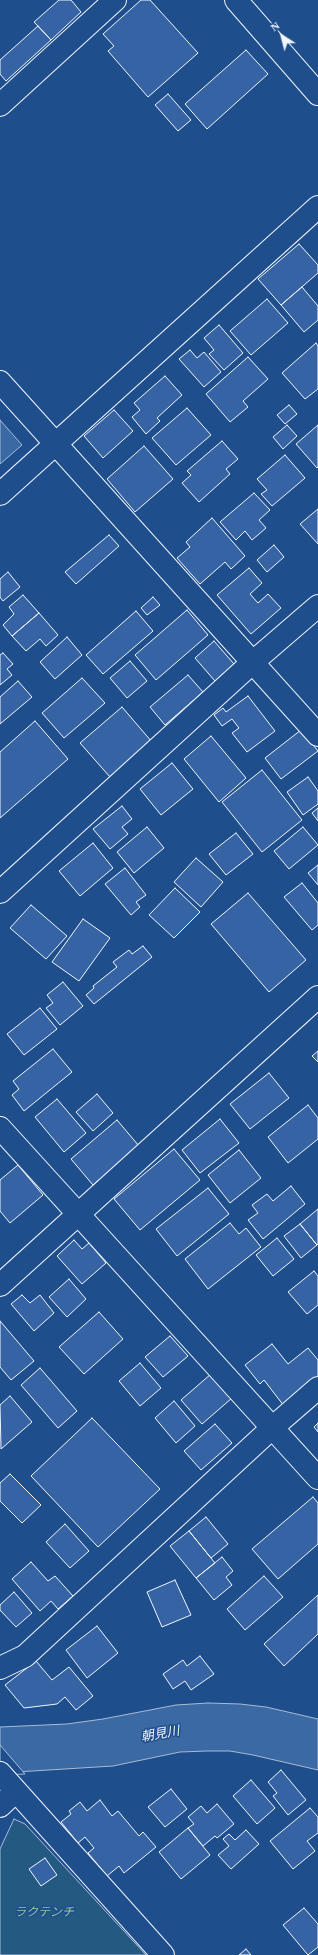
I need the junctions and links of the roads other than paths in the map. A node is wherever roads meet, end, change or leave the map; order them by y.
1 (115, 0) edge
2 (236, 0) edge
3 (318, 94) edge
4 (0, 105) edge
5 (318, 207) edge
6 (0, 382) edge
7 (56, 444) junction
8 (0, 494) edge
9 (318, 606) edge
10 (253, 662) junction
11 (318, 735) edge
12 (0, 892) edge
13 (318, 997) edge
14 (0, 1128) edge
15 (78, 1214) junction
16 (0, 1285) edge
17 (318, 1388) edge
18 (272, 1428) junction
19 (318, 1478) edge
20 (0, 1668) edge
21 (0, 1773) edge
22 (16, 1792) junction
23 (0, 1806) edge
24 (163, 1955) edge

1 - 4 street
2 - 3 street
5 - 7 street
6 - 7 street
7 - 8 street
7 - 10 street
9 - 10 street
10 - 11 street
10 - 12 street
13 - 15 street
14 - 15 street
15 - 16 street
15 - 18 street
17 - 18 street
18 - 19 street
18 - 20 street
21 - 22 street
22 - 23 street
22 - 24 street

